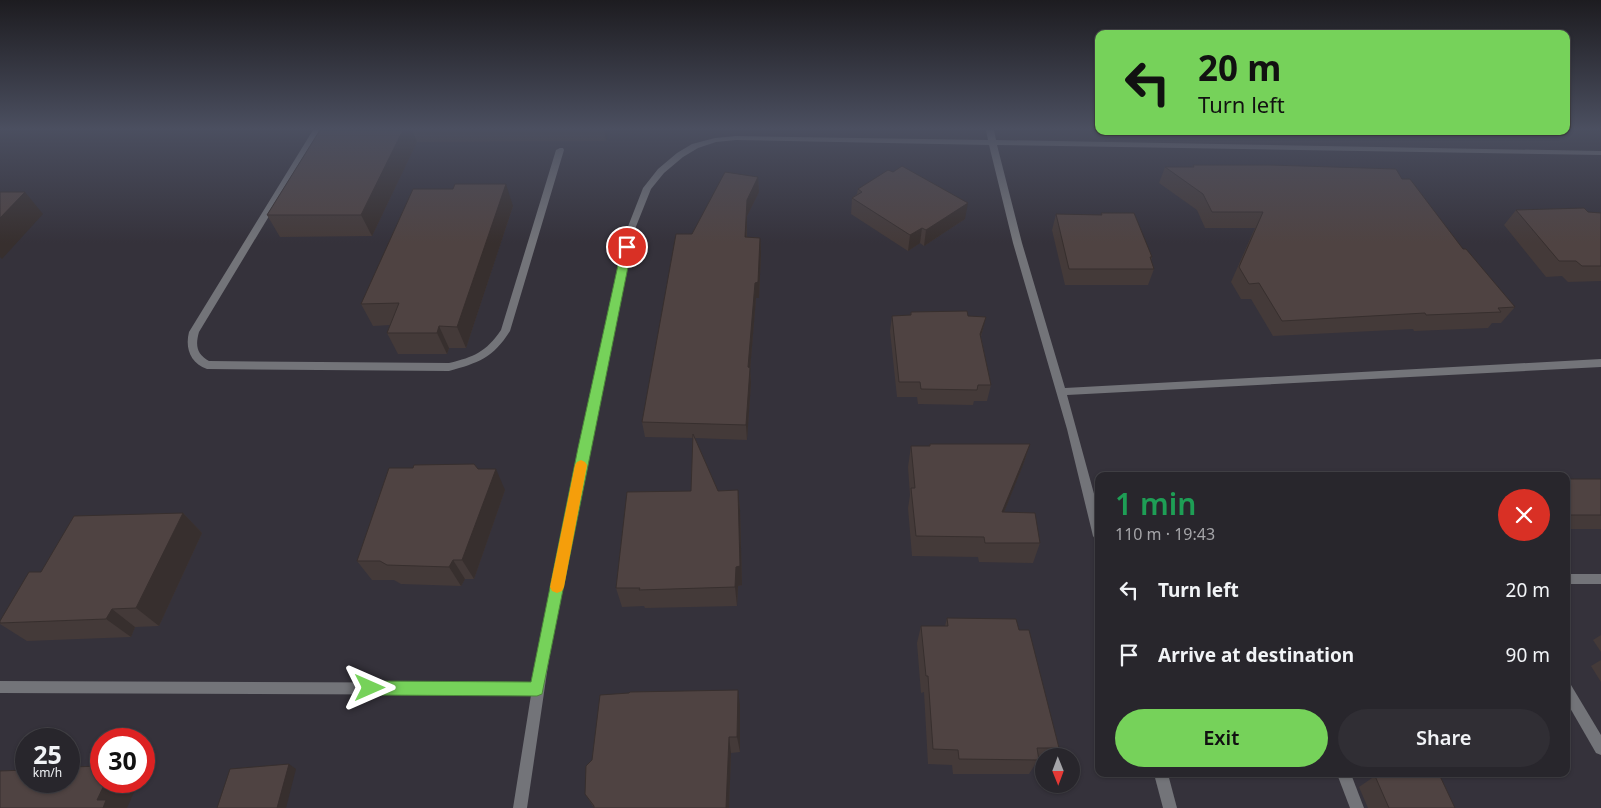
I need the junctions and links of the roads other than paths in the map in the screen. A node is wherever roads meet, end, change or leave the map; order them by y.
1 (294, 168) edge
2 (555, 168) edge
3 (665, 168) edge
4 (999, 168) edge
5 (1601, 363) edge
6 (1061, 392) junction
7 (1095, 520) edge
8 (1601, 578) edge
9 (1570, 579) edge
10 (0, 687) edge
11 (537, 689) junction
12 (1570, 696) edge
13 (1601, 748) edge
14 (1162, 777) edge
15 (1345, 777) edge
16 (520, 808) edge
17 (1170, 808) edge
18 (1357, 808) edge

1 - 2 street
3 - 11 street
4 - 6 street
5 - 6 street
6 - 7 street
8 - 9 street
10 - 11 street
11 - 16 street
12 - 13 street
14 - 17 street
15 - 18 street

